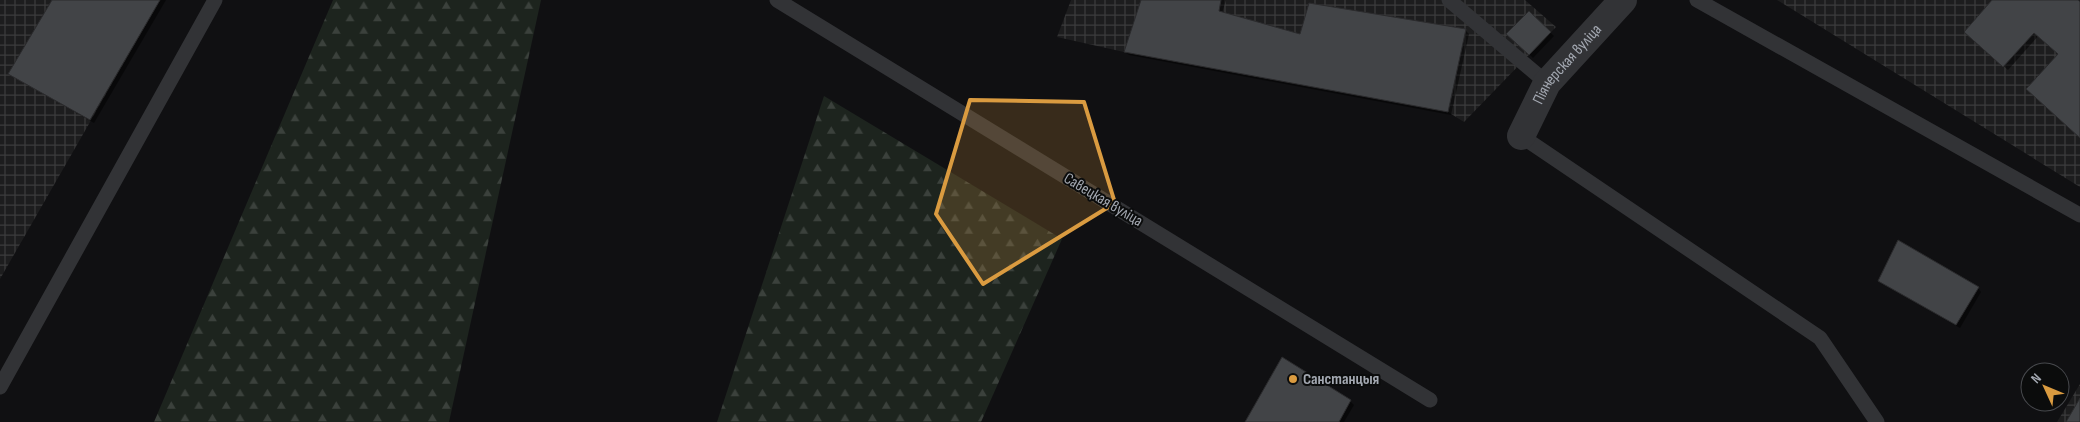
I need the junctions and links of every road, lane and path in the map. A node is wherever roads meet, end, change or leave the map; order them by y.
1 (215, 0) edge
2 (777, 0) edge
3 (1449, 0) edge
4 (1623, 0) edge
5 (1697, 0) edge
6 (1547, 84) junction
7 (1521, 136) joint
8 (2080, 215) edge
9 (0, 387) edge
10 (1430, 400) dead end
11 (1877, 422) edge

1 - 9 lane
2 - 10 lane, Савецкая вуліца
3 - 6 lane
4 - 6 street, Піянерская вуліца
5 - 8 lane
6 - 7 street, Піянерская вуліца
7 - 11 lane

